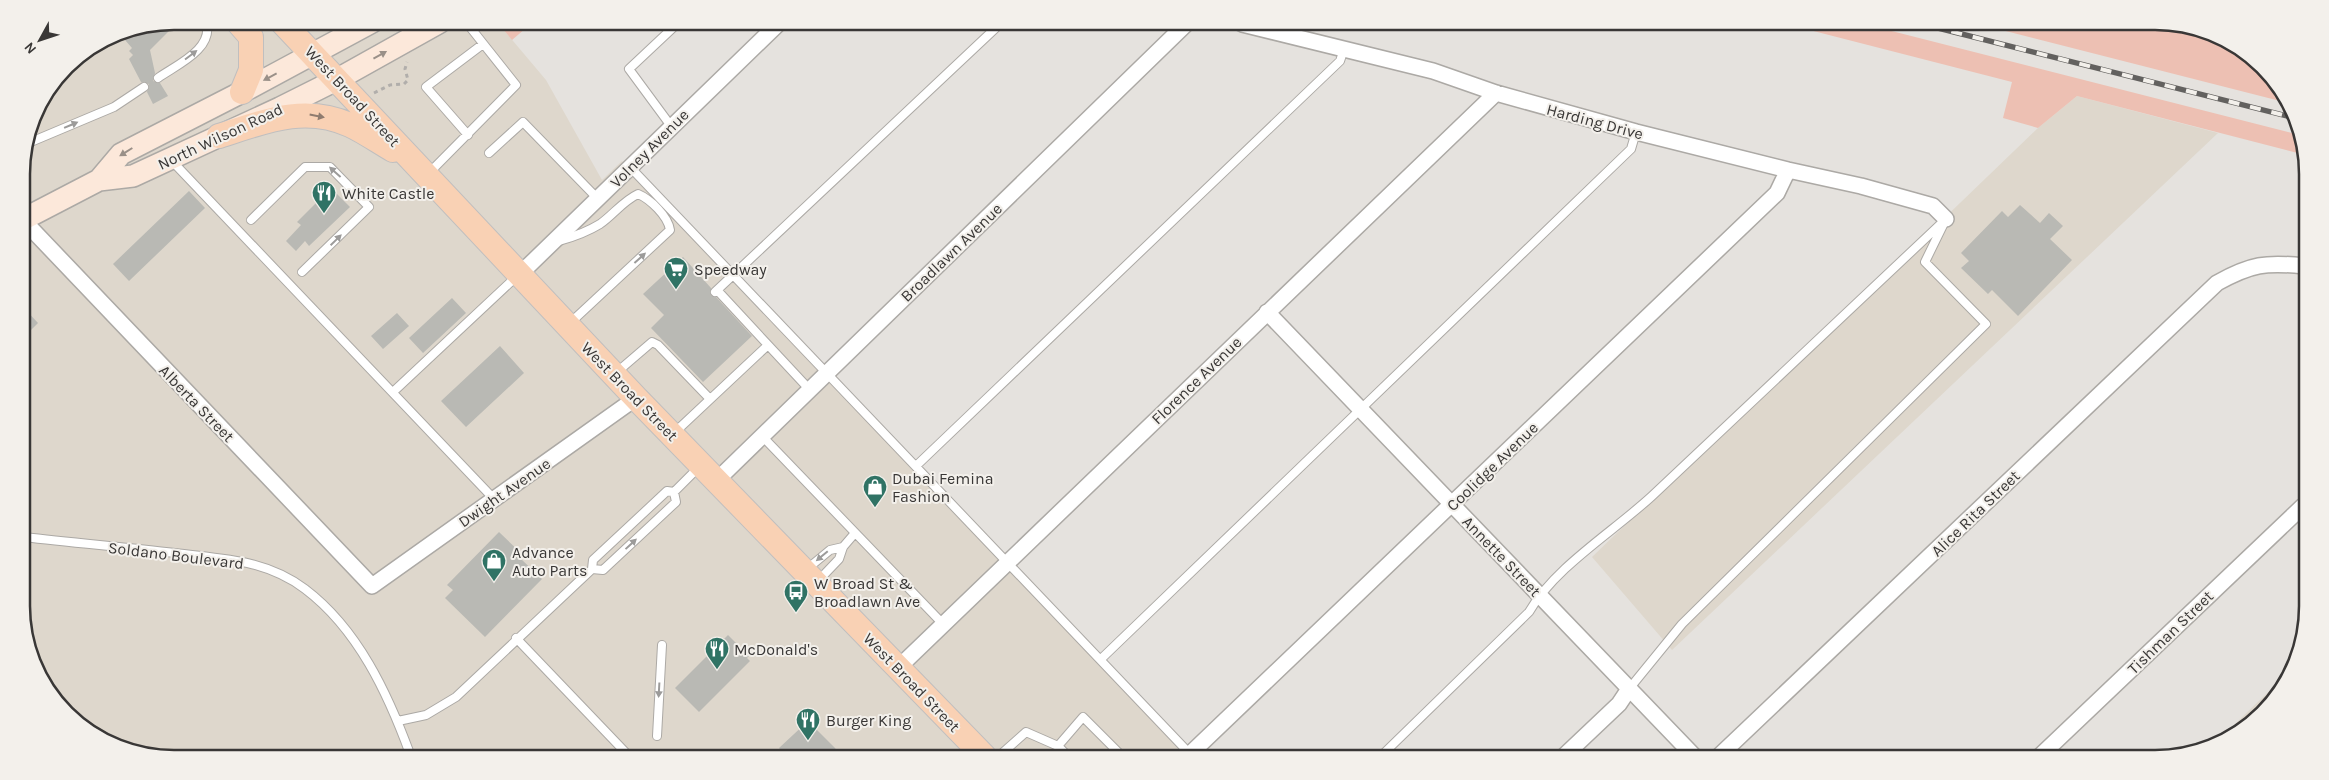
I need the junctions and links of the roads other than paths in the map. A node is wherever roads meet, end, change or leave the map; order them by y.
1 (206, 30) edge
2 (245, 30) edge
3 (290, 30) edge
4 (357, 30) edge
5 (426, 30) edge
6 (472, 30) edge
7 (671, 30) edge
8 (772, 30) edge
9 (994, 30) edge
10 (1180, 30) edge
11 (1266, 30) edge
12 (483, 44) junction
13 (1344, 49) junction
14 (313, 54) junction
15 (158, 78) dead end
16 (338, 79) junction
17 (144, 86) dead end
18 (242, 92) junction
19 (1496, 93) junction
20 (671, 126) junction
21 (1636, 132) junction
22 (468, 134) junction
23 (219, 136) junction
24 (34, 141) edge
25 (489, 153) dead end
26 (171, 159) junction
27 (630, 167) junction
28 (420, 169) junction
29 (1788, 170) junction
30 (99, 180) junction
31 (598, 199) junction
32 (30, 216) edge
33 (1946, 218) junction
34 (251, 220) dead end
35 (30, 228) edge
36 (552, 243) junction
37 (2299, 266) edge
38 (302, 272) dead end
39 (520, 274) junction
40 (733, 276) junction
41 (1267, 312) junction
42 (568, 325) junction
43 (768, 345) junction
44 (826, 373) junction
45 (614, 375) junction
46 (809, 389) junction
47 (393, 392) junction
48 (636, 398) junction
49 (710, 399) junction
50 (1360, 408) junction
51 (672, 435) junction
52 (762, 436) junction
53 (916, 466) junction
54 (708, 473) junction
55 (674, 492) junction
56 (494, 499) junction
57 (1452, 504) junction
58 (2299, 510) edge
59 (855, 533) junction
60 (30, 538) edge
61 (842, 547) junction
62 (1008, 561) junction
63 (592, 569) junction
64 (810, 577) junction
65 (372, 586) joint
66 (1539, 595) junction
67 (943, 624) junction
68 (516, 638) junction
69 (662, 645) dead end
70 (1101, 659) junction
71 (898, 668) junction
72 (1629, 689) junction
73 (398, 721) junction
74 (656, 736) dead end
75 (1058, 746) junction
76 (409, 750) edge
77 (623, 750) edge
78 (978, 750) edge
79 (1006, 750) edge
80 (1062, 750) edge
81 (1116, 750) edge
82 (1186, 750) edge
83 (1196, 750) edge
84 (1386, 750) edge
85 (1570, 750) edge
86 (1689, 750) edge
87 (1725, 750) edge
88 (2046, 750) edge

15 -> 1 lane
2 - 18 main road
3 - 14 main road, West Broad Street
4 - 14 main road, North Wilson Road
16 -> 5 main road, North Wilson Road
6 - 12 lane
7 - 20 lane
8 - 20 street, Volney Avenue
9 - 40 lane
10 - 44 street, Broadlawn Avenue
11 - 13 street, Harding Drive
12 - 22 lane
12 - 22 lane
13 - 19 street, Harding Drive
13 - 53 lane
14 - 16 main road, West Broad Street
14 -> 18 main road, North Wilson Road
16 - 23 main road, North Wilson Road
16 - 28 main road, West Broad Street
24 -> 17 lane
18 -> 30 main road, North Wilson Road
19 - 21 street, Harding Drive
19 - 41 street, Florence Avenue
20 - 27 street, Volney Avenue
21 - 29 street, Harding Drive
21 - 50 lane
22 - 28 lane
23 - 26 main road, North Wilson Road
23 -> 28 main road
25 - 31 lane
26 - 30 main road, North Wilson Road
26 - 47 lane
27 - 31 street, Volney Avenue
27 - 40 lane
28 - 39 main road, West Broad Street
29 - 33 street, Harding Drive
29 - 57 street, Coolidge Avenue
30 - 32 main road, North Wilson Road
31 - 36 street, Volney Avenue
33 - 66 lane
33 - 72 lane
38 -> 34 lane
35 - 65 street, Alberta Street
36 - 39 street, Volney Avenue
42 -> 36 lane
37 - 87 street, Alice Rita Street
39 - 42 main road, West Broad Street
39 - 47 lane
40 - 43 lane
40 - 44 lane
41 - 50 street, Annette Street
41 - 62 street, Florence Avenue
42 - 45 main road, West Broad Street
43 - 46 lane
43 - 49 lane
44 - 46 street, Broadlawn Avenue
44 - 53 lane
45 - 48 main road, West Broad Street
45 - 49 lane
46 - 52 street, Broadlawn Avenue
47 - 56 lane
48 - 51 main road, West Broad Street
48 - 56 street, Dwight Avenue
49 - 51 lane
50 - 57 street, Annette Street
50 - 70 lane
51 - 54 main road, West Broad Street
52 - 54 street, Broadlawn Avenue
52 - 59 lane
53 - 62 lane
54 - 55 lane
54 - 64 main road, West Broad Street
55 - 63 lane
63 -> 55 lane
56 - 65 street, Dwight Avenue
57 - 66 street, Annette Street
57 - 83 street, Coolidge Avenue
58 - 88 street, Tishman Street
59 - 61 lane
59 - 67 lane
60 - 73 lane, Soldano Boulevard
61 -> 64 lane
61 - 64 lane
62 - 67 street, Florence Avenue
62 - 70 lane
63 - 68 lane
64 - 71 main road, West Broad Street
66 - 72 street, Annette Street
66 - 84 lane
67 - 71 street, Florence Avenue
68 - 73 lane
68 - 77 lane
69 -> 74 lane
70 - 82 lane
71 - 78 main road, West Broad Street
72 - 85 street
72 - 86 street, Annette Street
73 - 76 lane, Soldano Boulevard
75 - 79 lane
75 - 80 lane
75 - 81 lane

